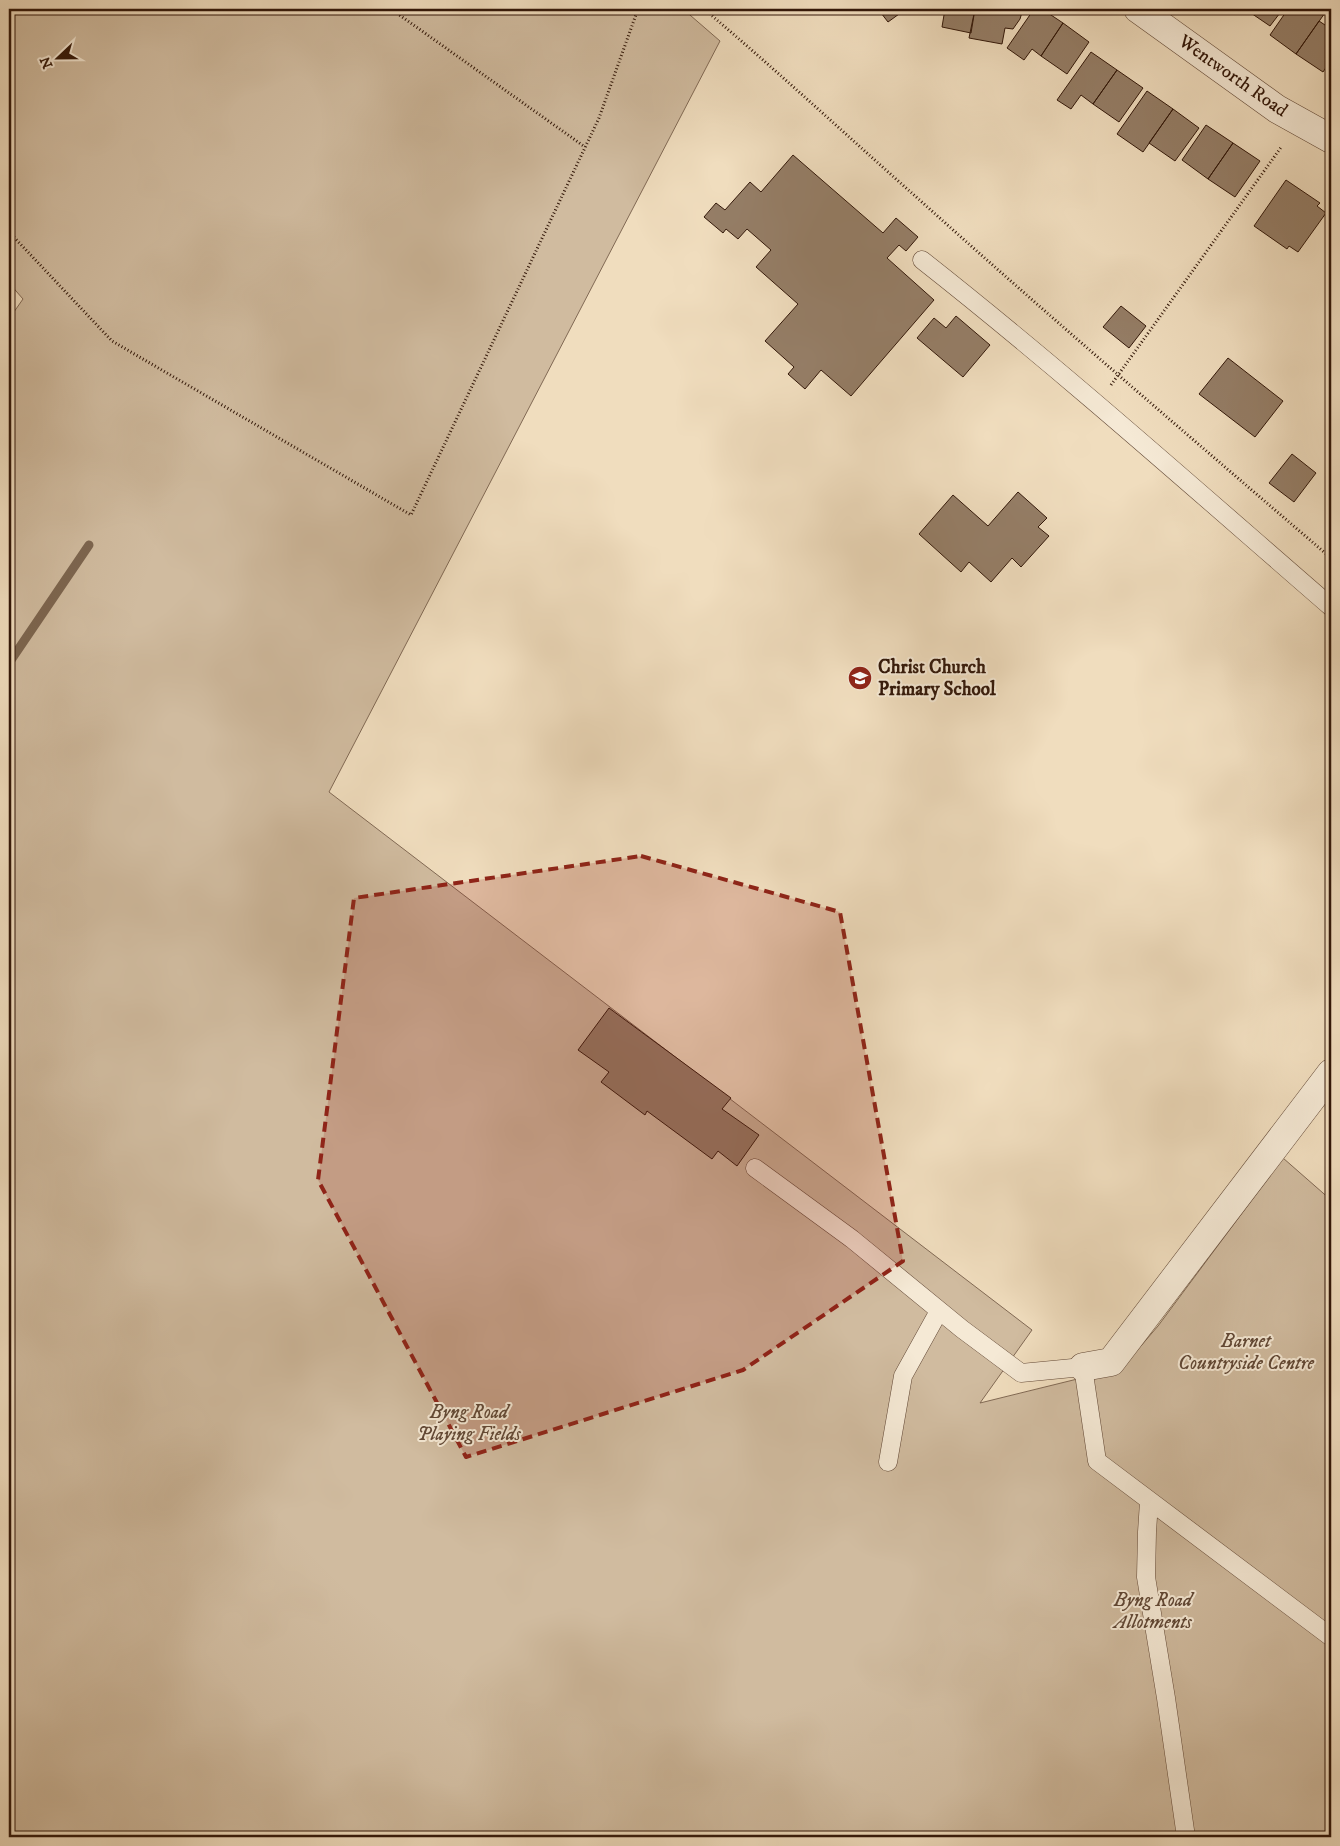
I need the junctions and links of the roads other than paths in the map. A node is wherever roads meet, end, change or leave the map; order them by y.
1 (1138, 9) edge
2 (1331, 137) edge
3 (922, 260) dead end
4 (1331, 607) edge
5 (1331, 1072) edge
6 (755, 1168) dead end
7 (940, 1311) junction
8 (1083, 1367) junction
9 (888, 1462) dead end
10 (1149, 1502) junction
11 (1331, 1637) edge
12 (1186, 1837) edge

1 - 2 street, Wentworth Road
3 - 4 lane
5 - 8 street
6 - 7 lane
7 - 8 lane
7 - 9 lane
8 - 10 lane
10 - 11 lane
10 - 12 lane

